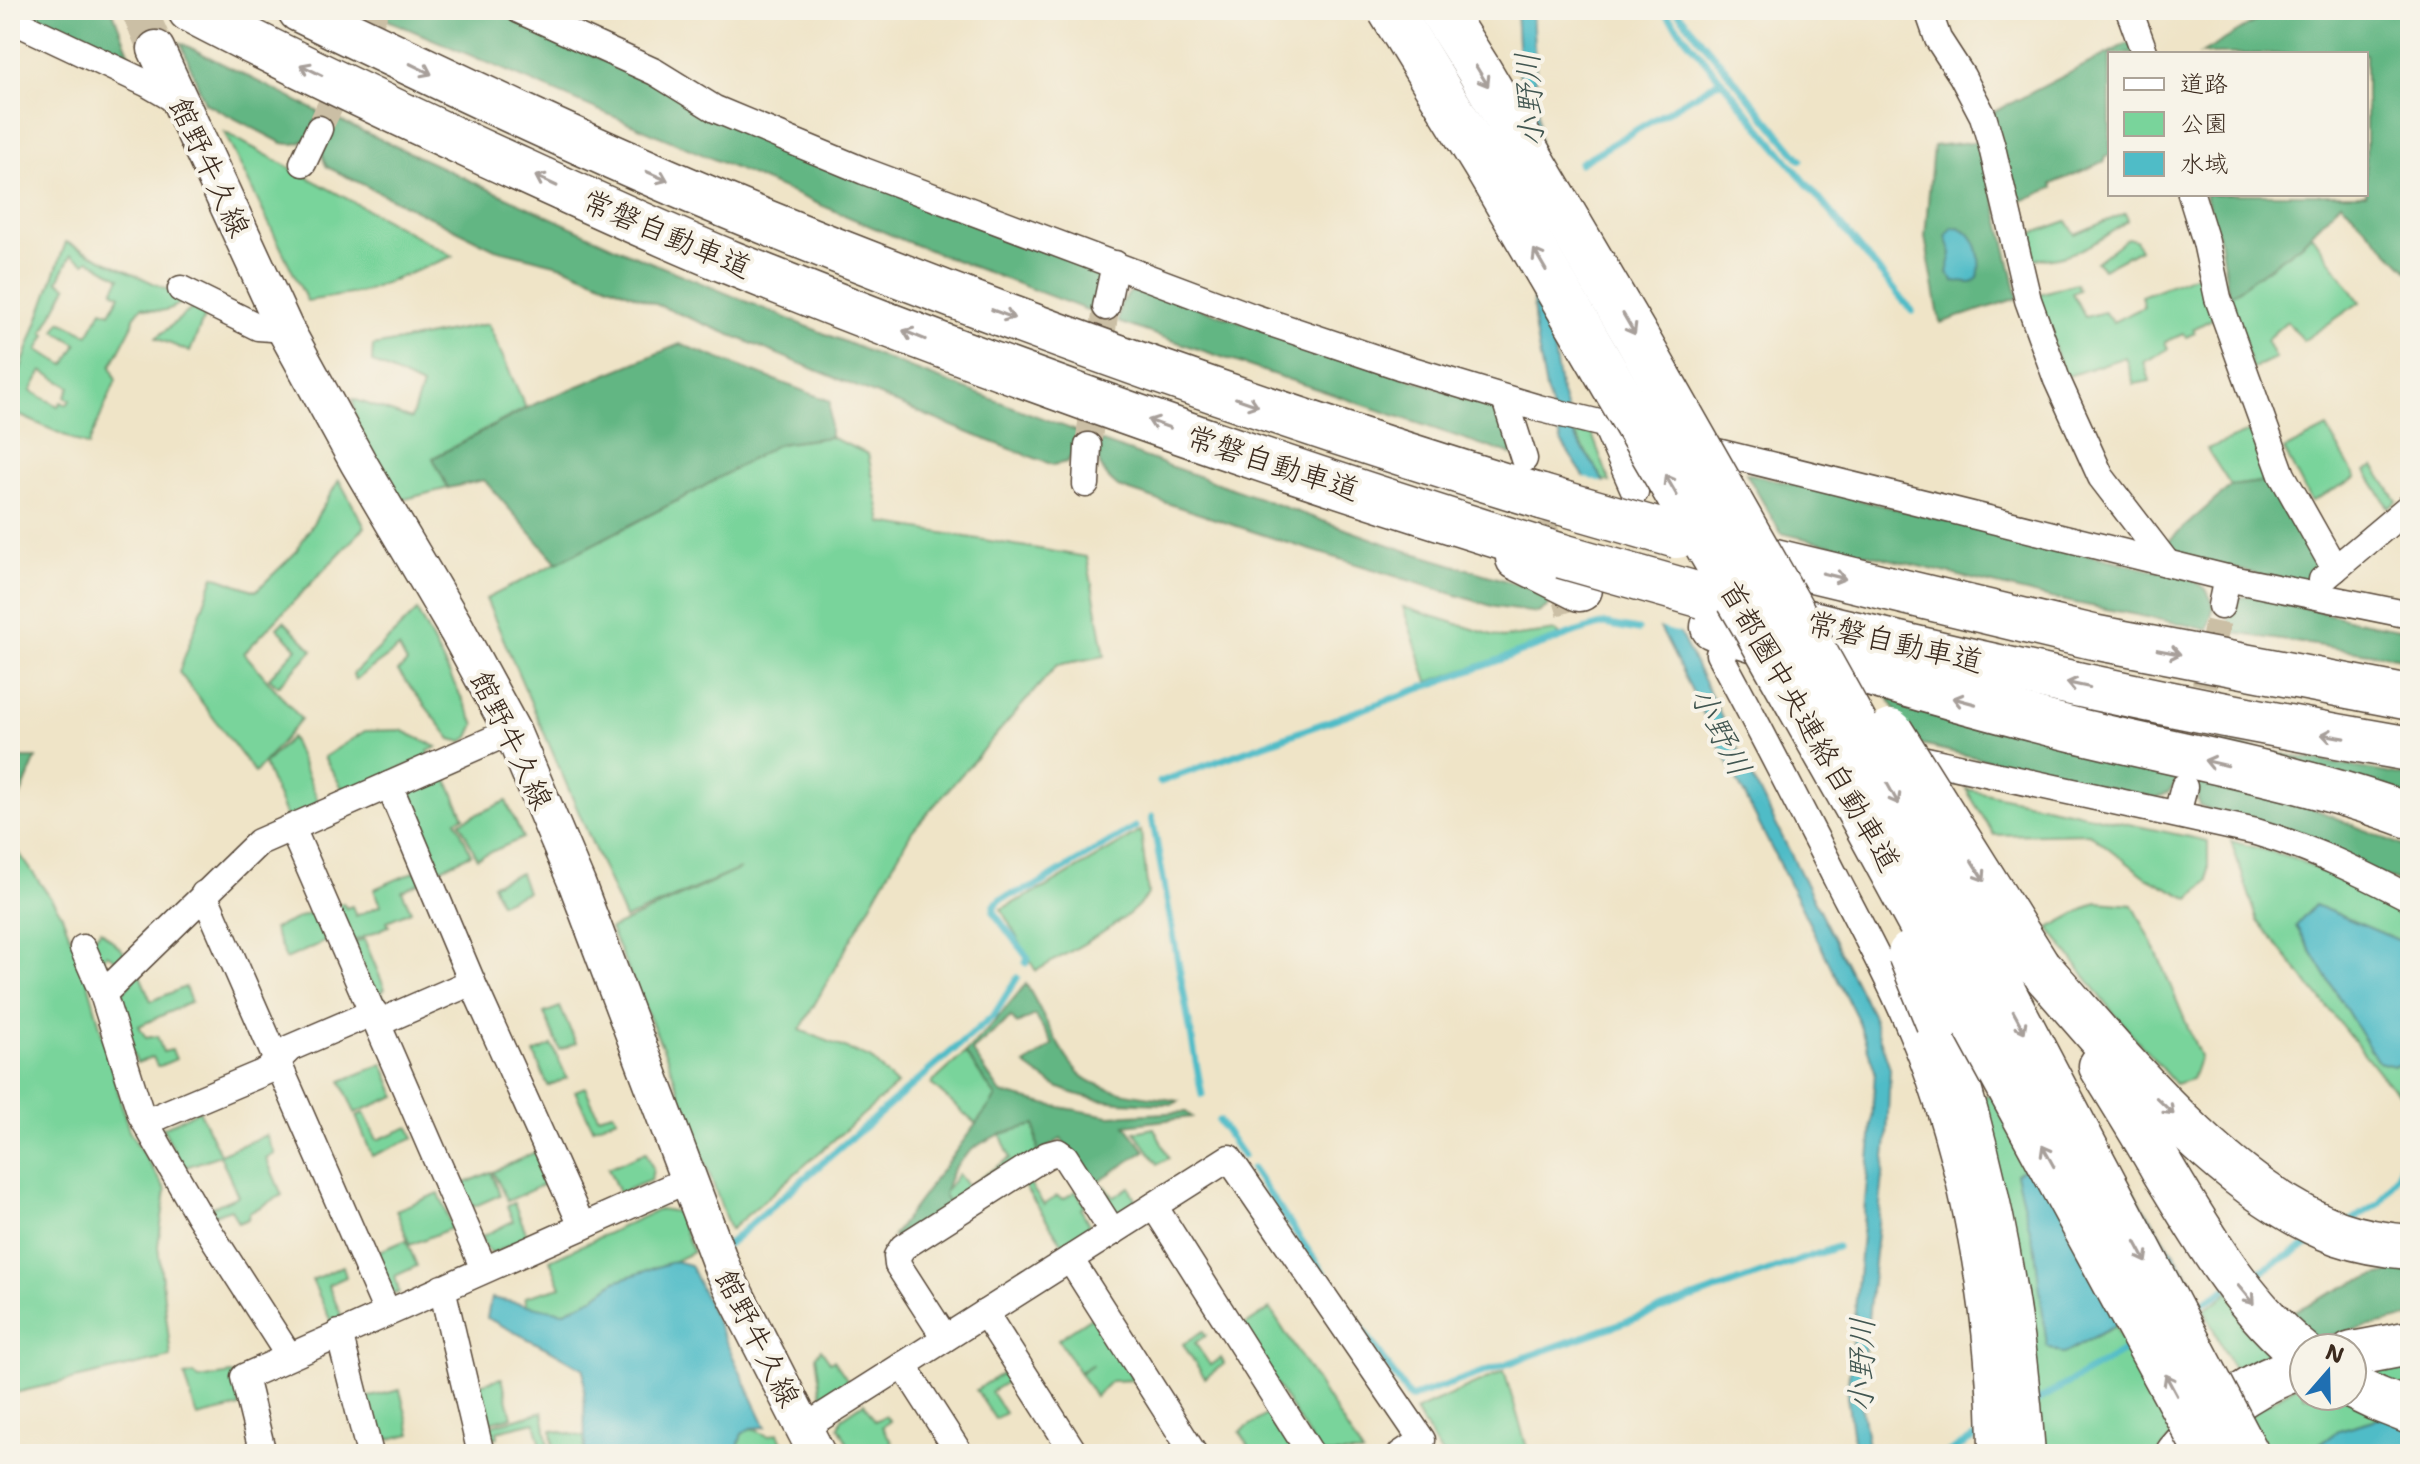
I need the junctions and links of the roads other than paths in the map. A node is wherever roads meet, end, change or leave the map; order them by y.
1 (190, 10) edge
2 (300, 10) edge
3 (519, 10) edge
4 (1390, 10) edge
5 (1441, 10) edge
6 (1928, 10) edge
7 (2129, 10) edge
8 (10, 19) edge
9 (156, 49) tunnel mouth
10 (2144, 52) edge
11 (179, 102) junction
12 (319, 129) tunnel mouth
13 (303, 163) dead end
14 (2192, 196) edge
15 (1115, 264) junction
16 (181, 289) dead end
17 (1106, 307) tunnel mouth
18 (285, 329) junction
19 (1505, 399) junction
20 (1596, 422) junction
21 (1088, 446) tunnel mouth
22 (1533, 478) junction
23 (1086, 484) dead end
24 (1635, 492) dead end
25 (2410, 506) edge
26 (2167, 563) junction
27 (2335, 569) junction
28 (2227, 578) junction
29 (2310, 596) junction
30 (2221, 606) tunnel mouth
31 (2410, 615) edge
32 (1735, 621) junction
33 (2410, 682) edge
34 (2348, 687) junction
35 (2410, 698) edge
36 (1758, 726) junction
37 (512, 731) junction
38 (2410, 749) edge
39 (2292, 780) junction
40 (389, 785) junction
41 (2184, 787) dead end
42 (2177, 814) junction
43 (2410, 816) edge
44 (292, 828) junction
45 (2410, 828) edge
46 (204, 894) junction
47 (2410, 898) edge
48 (83, 948) dead end
49 (2038, 966) junction
50 (472, 982) junction
51 (103, 994) junction
52 (376, 1018) junction
53 (278, 1062) junction
54 (146, 1122) junction
55 (687, 1180) junction
56 (1154, 1206) junction
57 (582, 1226) junction
58 (1113, 1232) junction
59 (2410, 1247) edge
60 (1070, 1259) junction
61 (484, 1269) junction
62 (442, 1288) junction
63 (387, 1312) junction
64 (985, 1313) junction
65 (339, 1333) junction
66 (945, 1338) junction
67 (2288, 1340) edge
68 (2410, 1343) edge
69 (2368, 1351) edge
70 (289, 1356) junction
71 (903, 1365) junction
72 (2288, 1372) edge
73 (2368, 1395) edge
74 (2410, 1412) edge
75 (810, 1441) edge
76 (263, 1454) edge
77 (370, 1454) edge
78 (481, 1454) edge
79 (960, 1454) edge
80 (1075, 1454) edge
81 (1194, 1454) edge
82 (1311, 1454) edge
83 (1401, 1454) edge
84 (1992, 1454) edge
85 (2023, 1454) edge
86 (2178, 1454) edge
87 (2208, 1454) edge
88 (2247, 1454) edge

32 -> 1 highway, 常磐自動車道
2 -> 22 highway, 常磐自動車道
3 - 15 street
32 -> 4 highway, 首都圏中央連絡自動車道, bridge
5 -> 32 highway, 首都圏中央連絡自動車道, bridge
6 - 26 street
7 - 10 street
8 - 11 street
9 - 11 main road, 館野牛久線
11 - 18 main road, 館野牛久線
12 - 13 street
14 - 27 street
15 - 17 street
15 - 19 street
16 - 18 street
18 - 37 main road, 館野牛久線
19 - 20 street
19 - 22 street
20 - 24 street
20 - 26 street
21 - 23 street
22 -> 34 highway, 常磐自動車道, bridge
25 - 27 street
26 - 28 street
27 - 29 street
28 - 29 street
28 - 30 street
29 - 31 street
32 - 36 street
38 -> 32 highway, 常磐自動車道
39 -> 32 highway
32 -> 49 highway, bridge
32 - 85 highway, bridge
87 -> 32 highway, 首都圏中央連絡自動車道, bridge
32 -> 88 highway, 首都圏中央連絡自動車道, bridge
33 - 34 highway
34 - 35 highway, 常磐自動車道
36 - 42 street
36 - 84 street
37 - 40 street
37 - 55 main road, 館野牛久線
39 - 43 highway
39 - 45 highway
40 - 44 street
40 - 50 street
41 - 42 street
42 - 47 street
44 - 46 street
44 - 52 street
46 - 51 street
46 - 53 street
48 - 51 street
49 -> 59 highway
49 -> 67 highway
50 - 52 street
50 - 57 street
51 - 54 street
52 - 53 street
52 - 61 street
53 - 54 street
53 - 63 street
54 - 70 street
55 - 57 street
55 - 75 main road, 館野牛久線
56 - 58 street
56 - 82 street
56 - 83 street
57 - 61 street
58 - 60 street
58 - 66 street
60 - 64 street
60 - 81 street
61 - 62 street
62 - 63 street
62 - 78 street
63 - 65 street
64 - 66 street
64 - 80 street
65 - 70 street
65 - 77 street
66 - 71 street
68 - 69 highway
70 - 76 street
71 - 75 street
71 - 79 street
72 - 86 highway
73 - 74 highway

